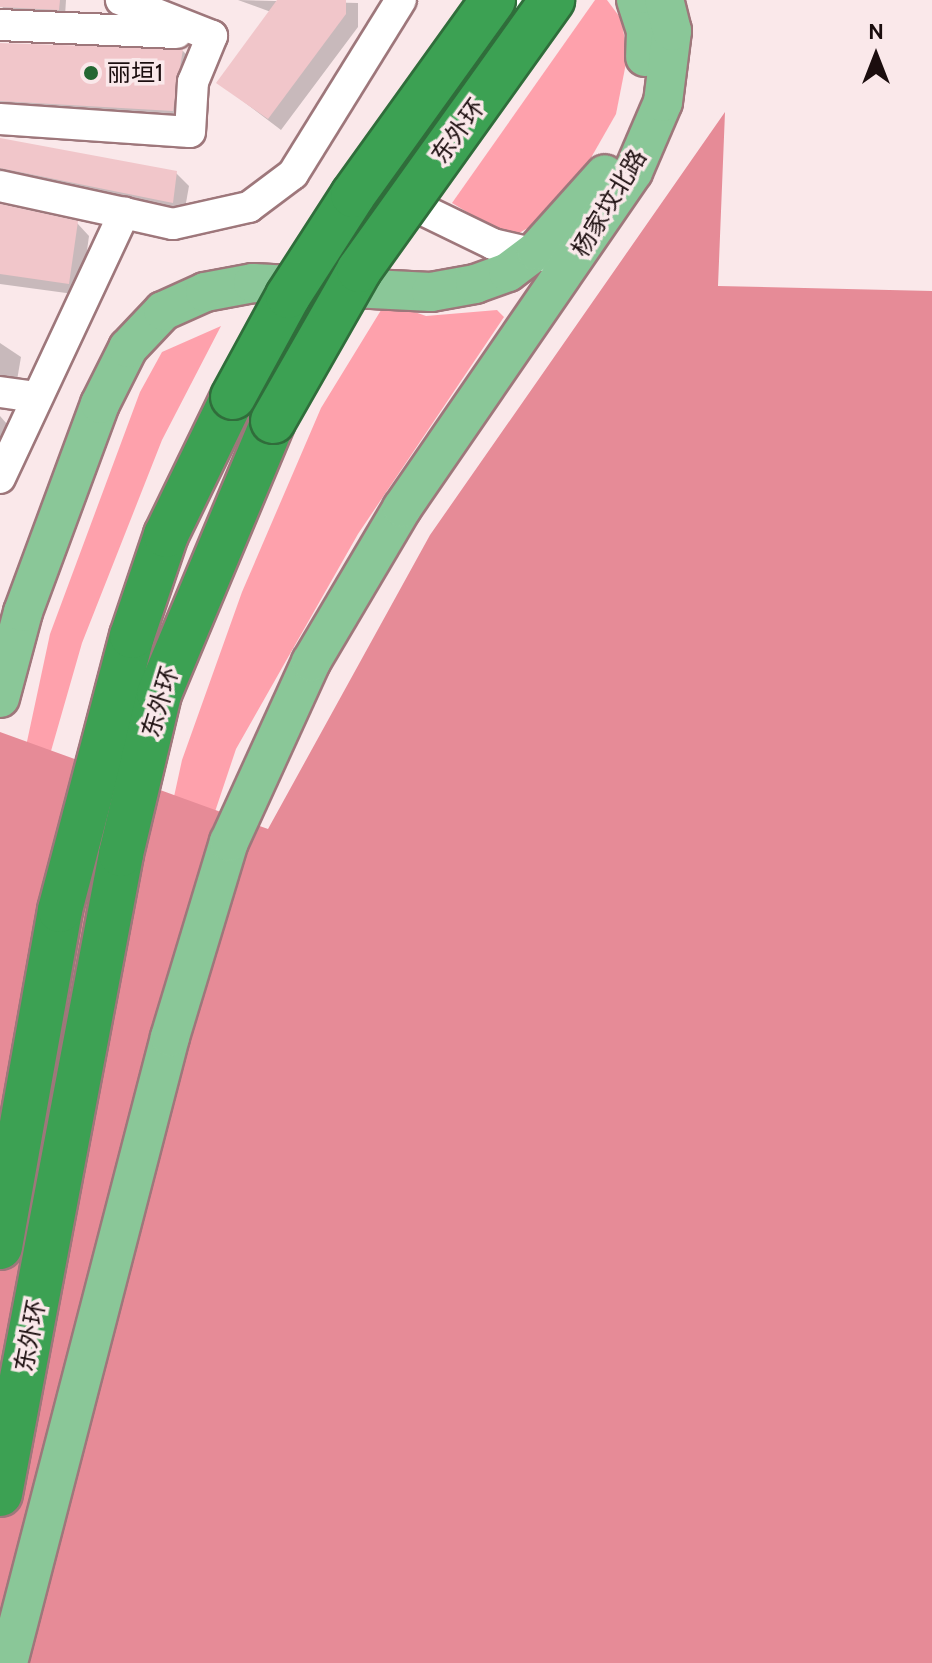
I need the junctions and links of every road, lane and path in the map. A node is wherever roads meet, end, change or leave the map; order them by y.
1 (121, 0) edge
2 (401, 0) edge
3 (493, 0) edge
4 (525, 0) edge
5 (552, 0) edge
6 (636, 0) edge
7 (664, 0) edge
8 (0, 25) edge
9 (180, 25) junction
10 (0, 119) edge
11 (0, 186) edge
12 (124, 213) junction
13 (536, 251) junction
14 (571, 266) junction
15 (0, 392) edge
16 (35, 397) junction
17 (0, 478) edge
18 (0, 698) edge
19 (0, 1247) edge
20 (0, 1494) edge
21 (8, 1663) edge

1 - 9 street
2 - 12 street
3 - 19 highway, 东外环, bridge
4 - 13 street
5 - 20 highway, 东外环, bridge
6 - 13 main road, 杨家坟北路
7 - 14 main road, 杨家坟北路
8 - 9 street
9 - 10 street
11 - 12 street
12 - 16 street
13 - 14 street
13 - 18 main road, 杨家坟北路
14 - 21 main road, 杨家坟北路
15 - 16 street
16 - 17 street

